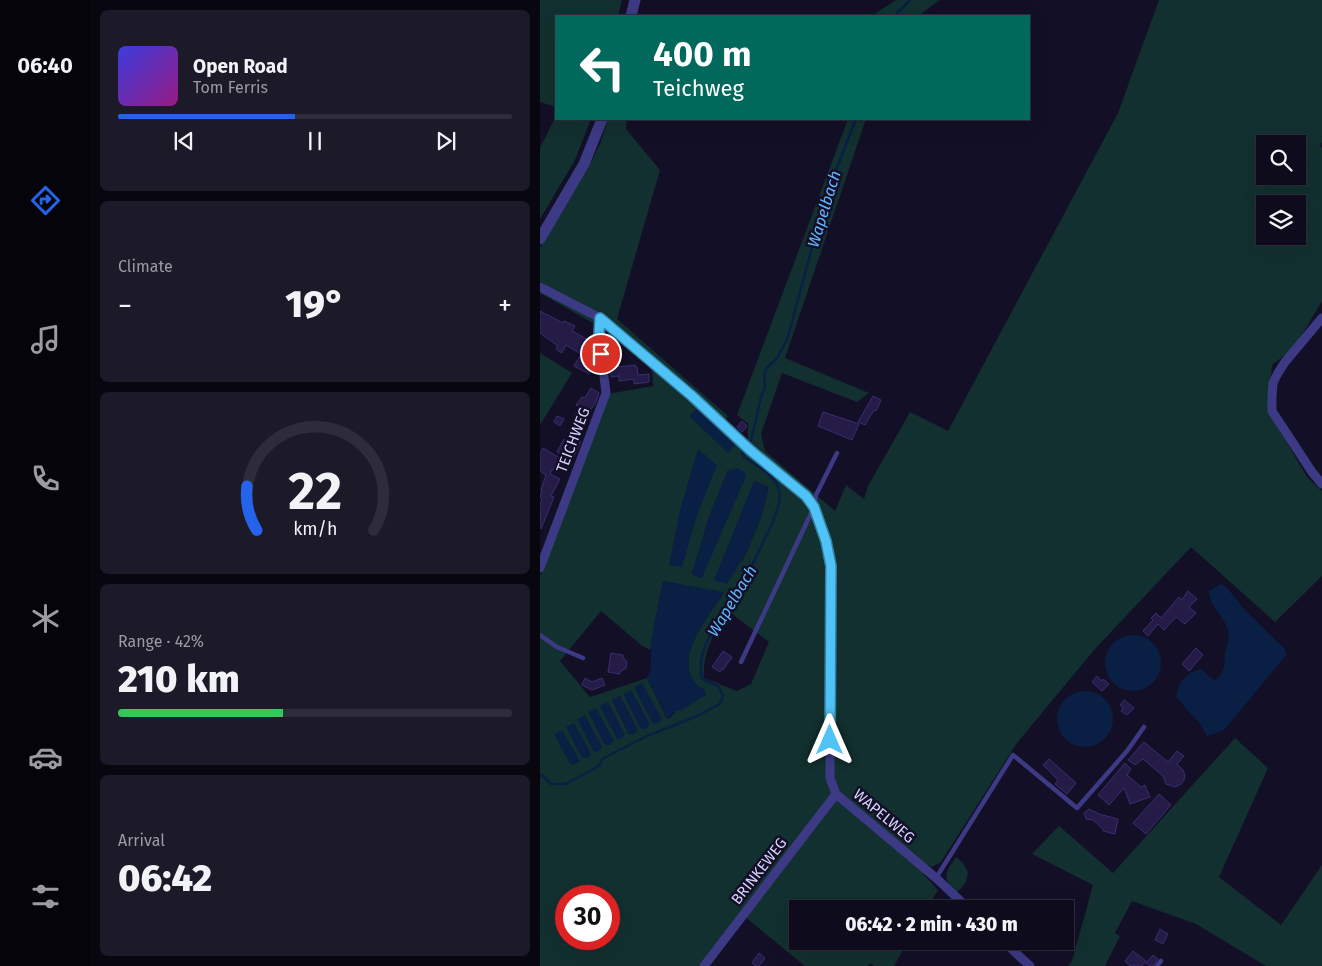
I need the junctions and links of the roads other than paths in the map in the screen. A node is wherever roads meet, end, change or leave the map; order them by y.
1 (635, 0) edge
2 (631, 15) edge
3 (602, 120) edge
4 (540, 239) edge
5 (540, 287) edge
6 (600, 318) junction
7 (1322, 318) edge
8 (837, 453) dead end
9 (1322, 484) edge
10 (814, 507) junction
11 (540, 568) edge
12 (540, 635) edge
13 (583, 658) dead end
14 (741, 662) dead end
15 (1144, 727) dead end
16 (836, 794) junction
17 (936, 878) junction
18 (959, 900) edge
19 (1013, 950) edge
20 (1161, 961) dead end
21 (704, 966) edge
22 (1030, 966) edge
23 (1157, 966) edge

1 - 2 street
3 - 4 street
5 - 6 street, WAPELWEG
6 - 10 street, WAPELWEG
6 - 11 street, TEICHWEG
7 - 9 street
8 - 10 lane
10 - 14 lane
10 - 16 street, WAPELWEG
12 - 13 lane
15 - 17 lane
16 - 17 street, WAPELWEG
16 - 21 street, BRINKEWEG
17 - 18 street, WAPELWEG
19 - 22 street
20 - 23 lane

